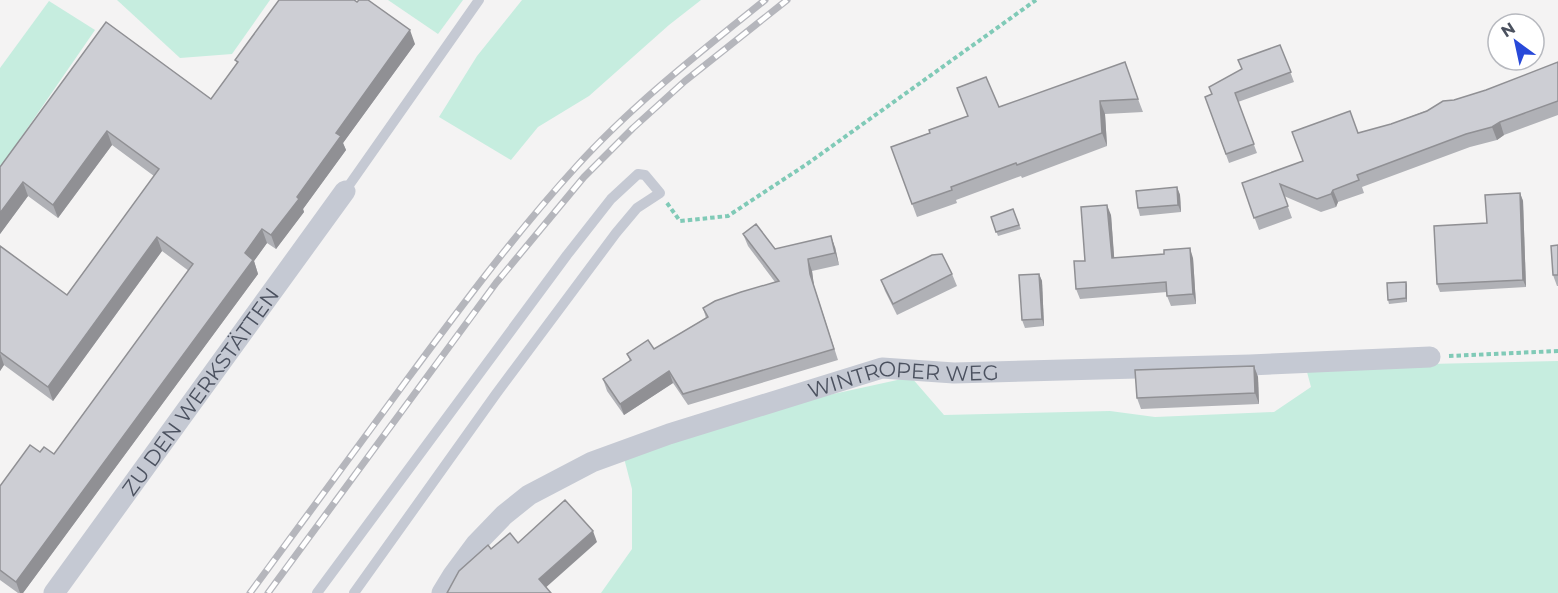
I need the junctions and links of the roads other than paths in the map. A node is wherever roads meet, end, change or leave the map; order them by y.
1 (479, 0) edge
2 (345, 191) joint
3 (1430, 357) road end
4 (54, 593) edge
5 (317, 593) edge
6 (354, 593) edge
7 (442, 593) edge

1 - 2 lane
2 - 4 street, ZU DEN WERKSTÄTTEN
3 - 7 street, WINTROPER WEG
5 - 6 lane

